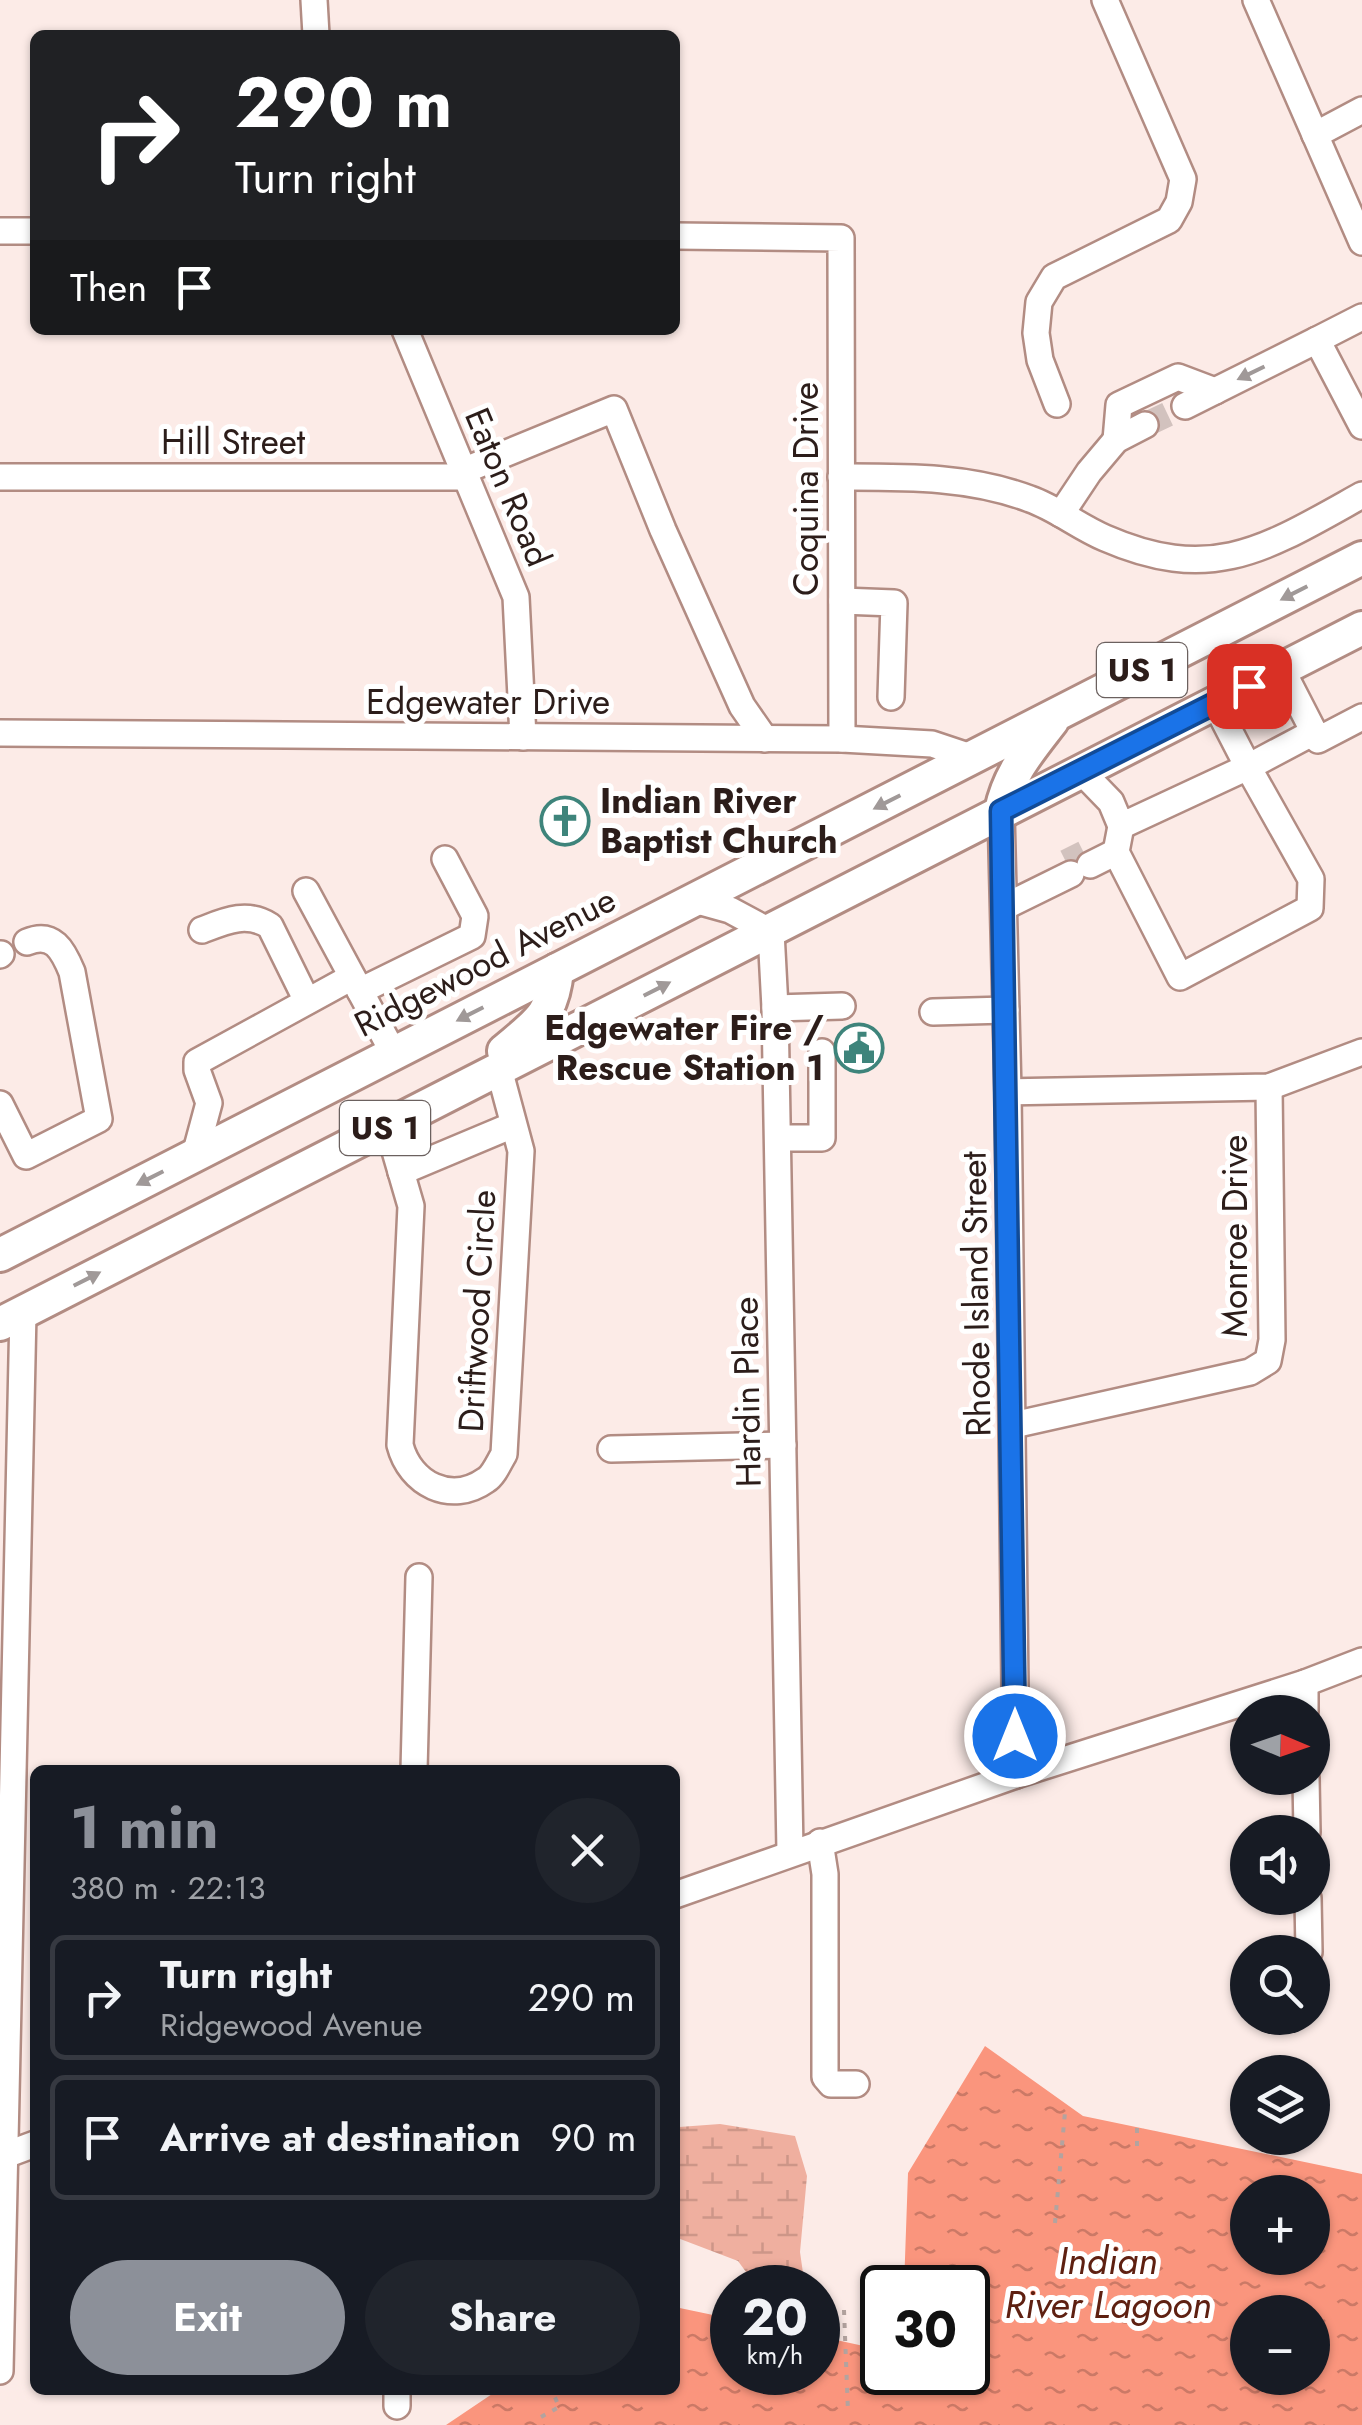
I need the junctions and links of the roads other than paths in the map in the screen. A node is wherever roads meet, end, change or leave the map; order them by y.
1 (314, 0) edge
2 (1105, 0) edge
3 (1256, 0) edge
4 (316, 30) edge
5 (1362, 110) edge
6 (1315, 135) junction
7 (0, 231) edge
8 (30, 231) edge
9 (680, 236) edge
10 (1362, 242) edge
11 (1362, 317) edge
12 (407, 335) edge
13 (1317, 340) junction
14 (1216, 391) junction
15 (1057, 404) dead end
16 (1186, 406) tunnel mouth
17 (1145, 425) tunnel mouth
18 (1362, 426) edge
19 (1116, 440) junction
20 (464, 474) junction
21 (0, 477) edge
22 (842, 477) junction
23 (1362, 495) edge
24 (1061, 514) junction
25 (1362, 558) edge
26 (842, 601) junction
27 (1362, 628) edge
28 (1282, 670) junction
29 (891, 697) dead end
30 (1216, 703) junction
31 (1059, 712) junction
32 (1362, 718) edge
33 (1314, 732) junction
34 (0, 733) edge
35 (523, 738) junction
36 (765, 739) junction
37 (842, 739) junction
38 (974, 758) junction
39 (1248, 767) junction
40 (1081, 771) junction
41 (1001, 811) junction
42 (1122, 826) junction
43 (445, 859) dead end
44 (1083, 864) junction
45 (306, 891) dead end
46 (694, 900) junction
47 (1004, 907) junction
48 (202, 930) dead end
49 (771, 932) junction
50 (27, 942) dead end
51 (557, 970) junction
52 (356, 984) junction
53 (307, 1001) junction
54 (842, 1006) dead end
55 (776, 1008) junction
56 (1006, 1010) junction
57 (933, 1012) dead end
58 (822, 1052) dead end
59 (1362, 1052) edge
60 (394, 1054) junction
61 (498, 1069) junction
62 (1269, 1087) junction
63 (459, 1090) junction
64 (1008, 1092) junction
65 (0, 1104) edge
66 (514, 1125) junction
67 (388, 1127) junction
68 (778, 1138) junction
69 (195, 1155) junction
70 (402, 1172) junction
71 (0, 1255) edge
72 (11, 1318) edge
73 (1013, 1425) junction
74 (782, 1445) junction
75 (611, 1449) dead end
76 (419, 1577) dead end
77 (1362, 1662) edge
78 (1305, 1683) junction
79 (1305, 1695) edge
80 (414, 1765) edge
81 (1016, 1775) junction
82 (820, 1842) junction
83 (790, 1852) junction
84 (680, 1893) edge
85 (856, 2084) dead end
86 (30, 2146) edge
87 (1, 2156) edge
88 (0, 2371) edge

1 - 4 street
2 - 15 street
3 - 6 street
5 - 6 street
6 - 10 street
7 - 8 street
9 - 22 street, Coquina Drive
11 - 13 street
12 - 20 street, Eaton Road
13 -> 14 street
13 - 18 street
14 - 16 street
14 - 19 street
17 - 19 street
19 - 24 street
20 - 21 street, Hill Street
20 - 35 street, Eaton Road
20 - 36 street
22 - 24 street
22 - 26 street, Coquina Drive
23 - 24 street
25 -> 31 main road, Ridgewood Avenue / US 1
26 - 29 street
26 - 37 street, Coquina Drive
27 - 28 main road, US 1
28 - 30 main road, US 1
28 - 33 street
30 - 39 street
30 - 40 main road, US 1
31 - 38 main road, Ridgewood Avenue / US 1
31 - 41 main road, Ridgewood Avenue / US 1
32 - 33 street
33 - 39 street
34 - 35 street, Edgewater Drive
35 - 36 street, Edgewater Drive
36 - 37 street, Edgewater Drive
37 - 38 street, Edgewater Drive
38 -> 46 main road, Ridgewood Avenue / US 1
39 - 42 street
39 - 44 street
40 - 41 main road, US 1
40 - 42 street
41 - 47 street, Rhode Island Street
41 - 49 main road, US 1
42 - 44 street
43 - 52 street
44 - 47 street
45 - 52 street
46 - 49 street
46 - 51 main road, Ridgewood Avenue / US 1
47 - 56 street, Rhode Island Street
48 - 53 street
49 - 55 street, Hardin Place
61 -> 49 main road, US 1
50 - 65 street
51 -> 60 main road, Ridgewood Avenue / US 1
51 - 63 main road
52 - 53 street
52 - 60 street
53 - 69 street
54 - 55 street
55 - 68 street, Hardin Place
56 - 57 street
56 - 64 street, Rhode Island Street
58 - 68 street
59 - 62 street, Monroe Drive
60 - 69 main road, Ridgewood Avenue / US 1
61 - 63 main road, US 1
61 - 66 street, Driftwood Circle
62 - 64 street, Monroe Drive
62 - 73 street, Monroe Drive
63 - 67 main road, US 1
64 - 73 street, Rhode Island Street
66 - 70 street
66 - 70 street, Driftwood Circle
67 - 70 street, Driftwood Circle
72 -> 67 main road, US 1
68 - 74 street, Hardin Place
69 -> 71 main road, Ridgewood Avenue / US 1
72 - 87 street
73 - 81 street, Rhode Island Street
74 - 75 street
74 - 83 street, Hardin Place
76 - 80 street
77 - 78 street
78 - 79 street
78 - 81 street
81 - 82 street
82 - 83 street
82 - 85 street
83 - 84 street
86 - 87 street
87 - 88 street

